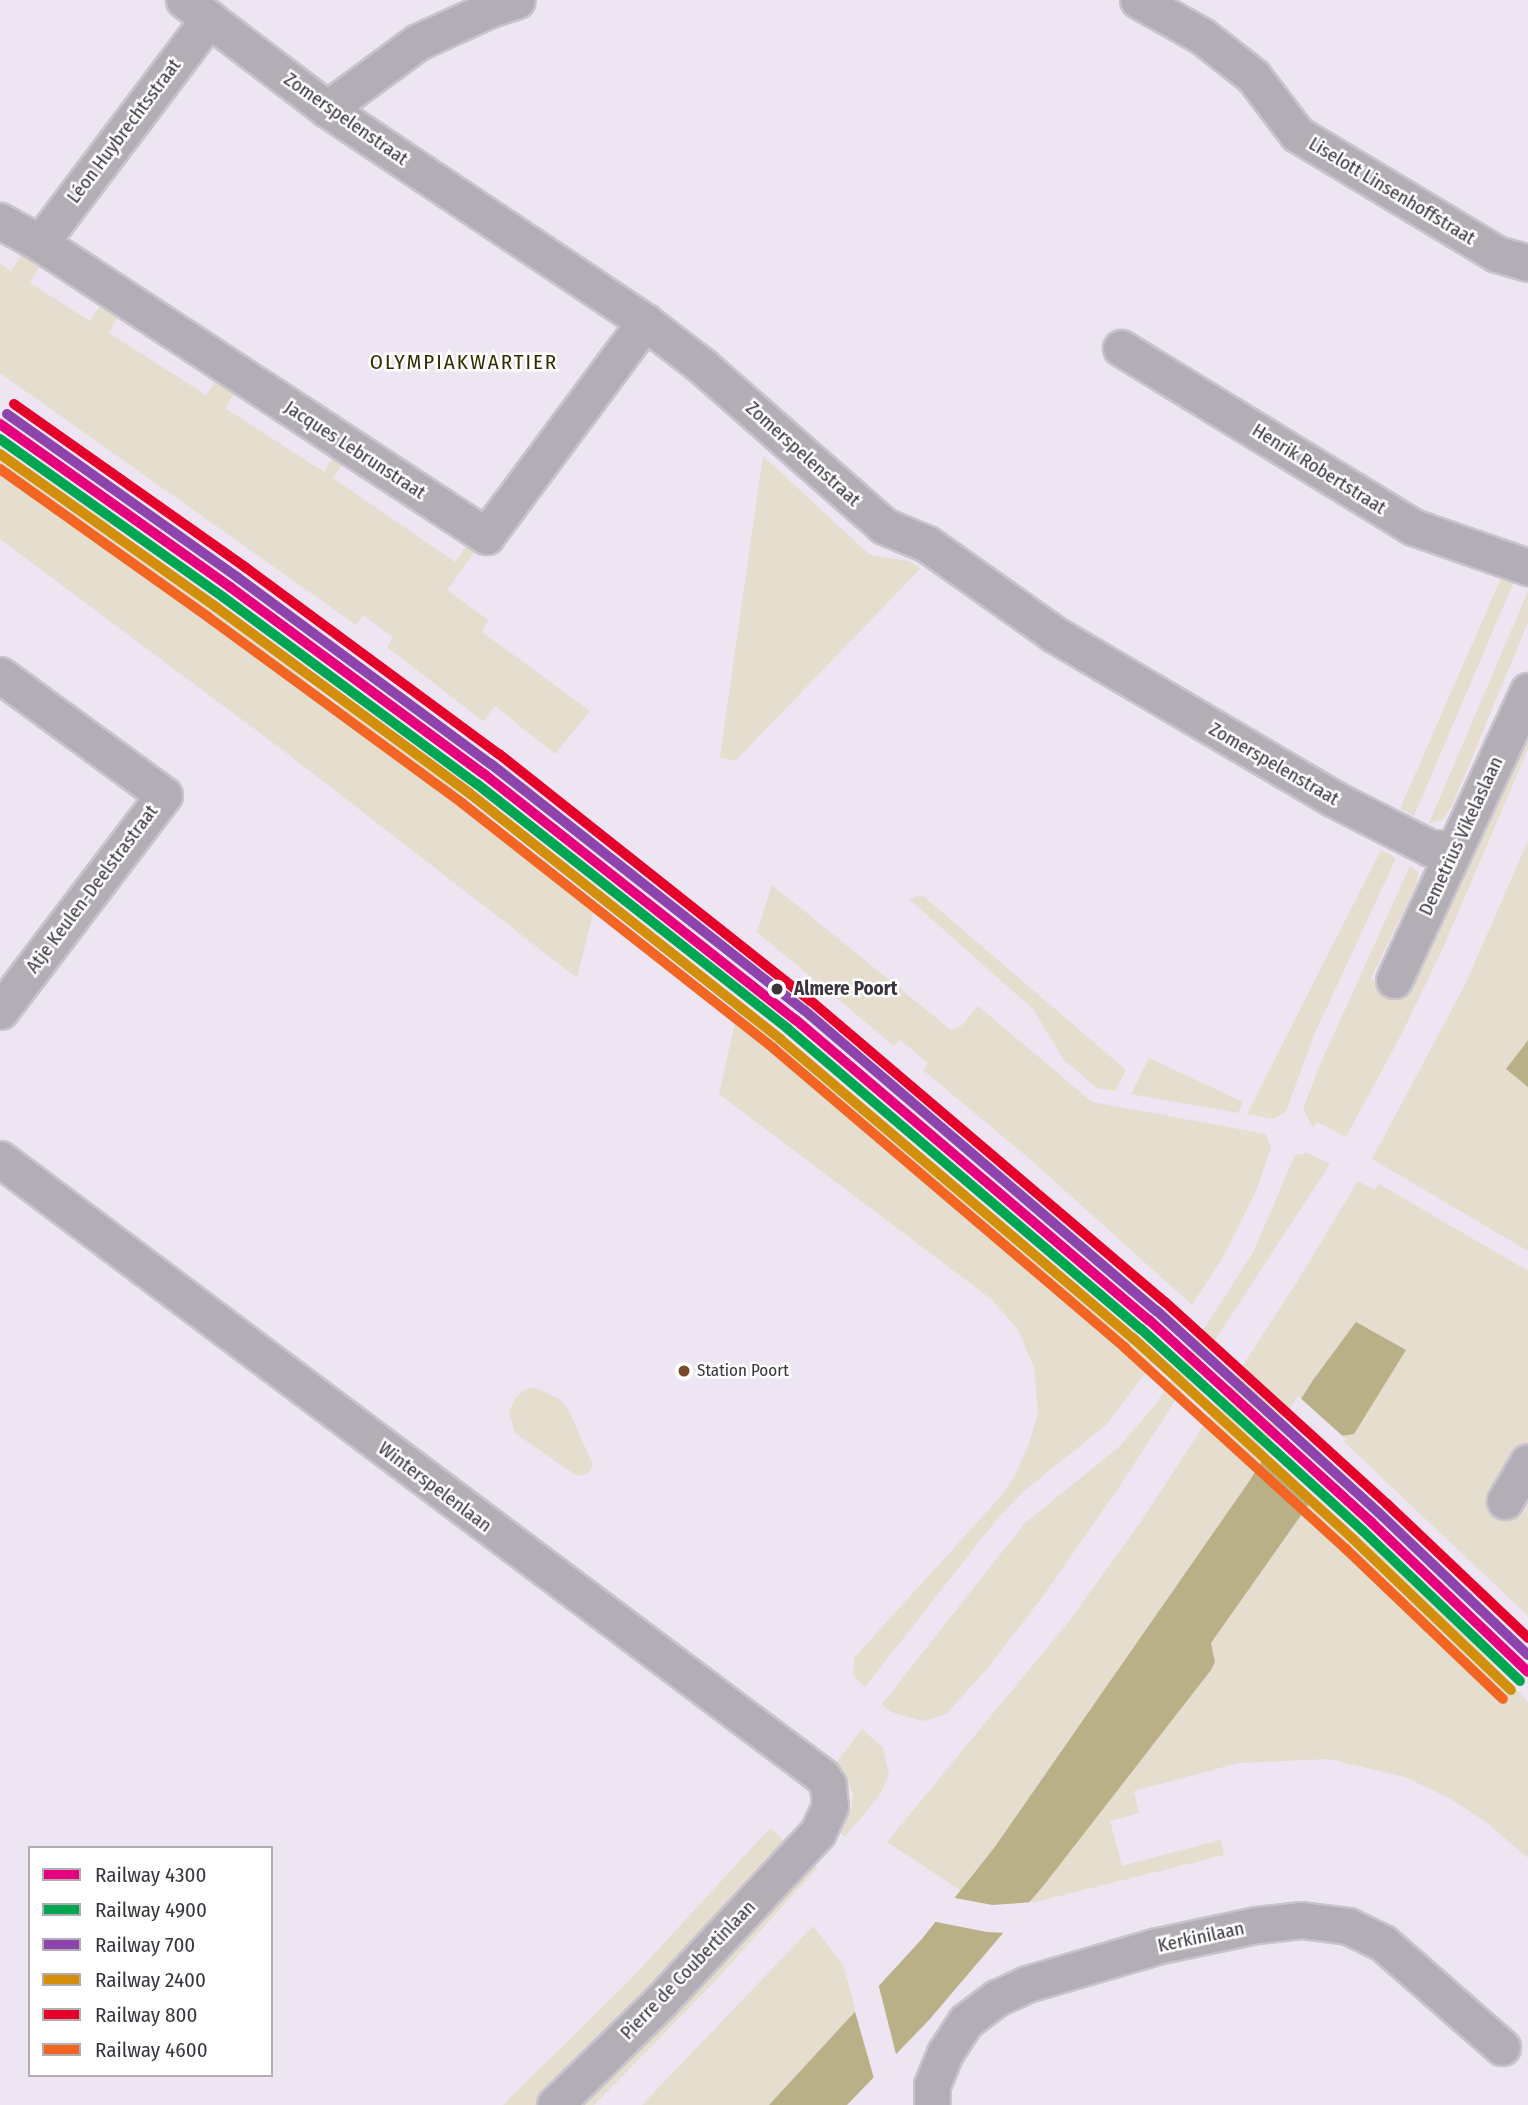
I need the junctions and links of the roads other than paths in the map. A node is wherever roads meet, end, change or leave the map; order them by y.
1 (517, 0) edge
2 (1138, 0) edge
3 (197, 10) edge
4 (327, 109) junction
5 (0, 221) edge
6 (40, 243) junction
7 (1528, 263) edge
8 (645, 322) junction
9 (1121, 348) dead end
10 (1528, 566) edge
11 (0, 675) edge
12 (1528, 691) edge
13 (1453, 848) junction
14 (1394, 980) dead end
15 (0, 1011) edge
16 (0, 1159) edge
17 (1528, 1462) edge
18 (1505, 1501) dead end
19 (818, 1832) joint
20 (1502, 2047) dead end
21 (555, 2105) edge
22 (932, 2105) edge

1 - 4 street
2 - 7 street, Liselott Linsenhoffstraat
3 - 4 street, Zomerspelenstraat
3 - 6 street, Léon Huybrechtsstraat
4 - 8 street, Zomerspelenstraat
5 - 6 street, Jacques Lebrunstraat
6 - 8 street, Jacques Lebrunstraat
8 - 13 street, Zomerspelenstraat
9 - 10 street, Henrik Robertstraat
11 - 15 street, Atje Keulen-Deelstrastraat
12 - 13 street, Demetrius Vikelaslaan
13 - 14 street, Demetrius Vikelaslaan
16 - 19 street, Winterspelenlaan
17 - 18 street
19 - 21 street, Pierre de Coubertinlaan
20 - 22 street, Kerkinilaan

